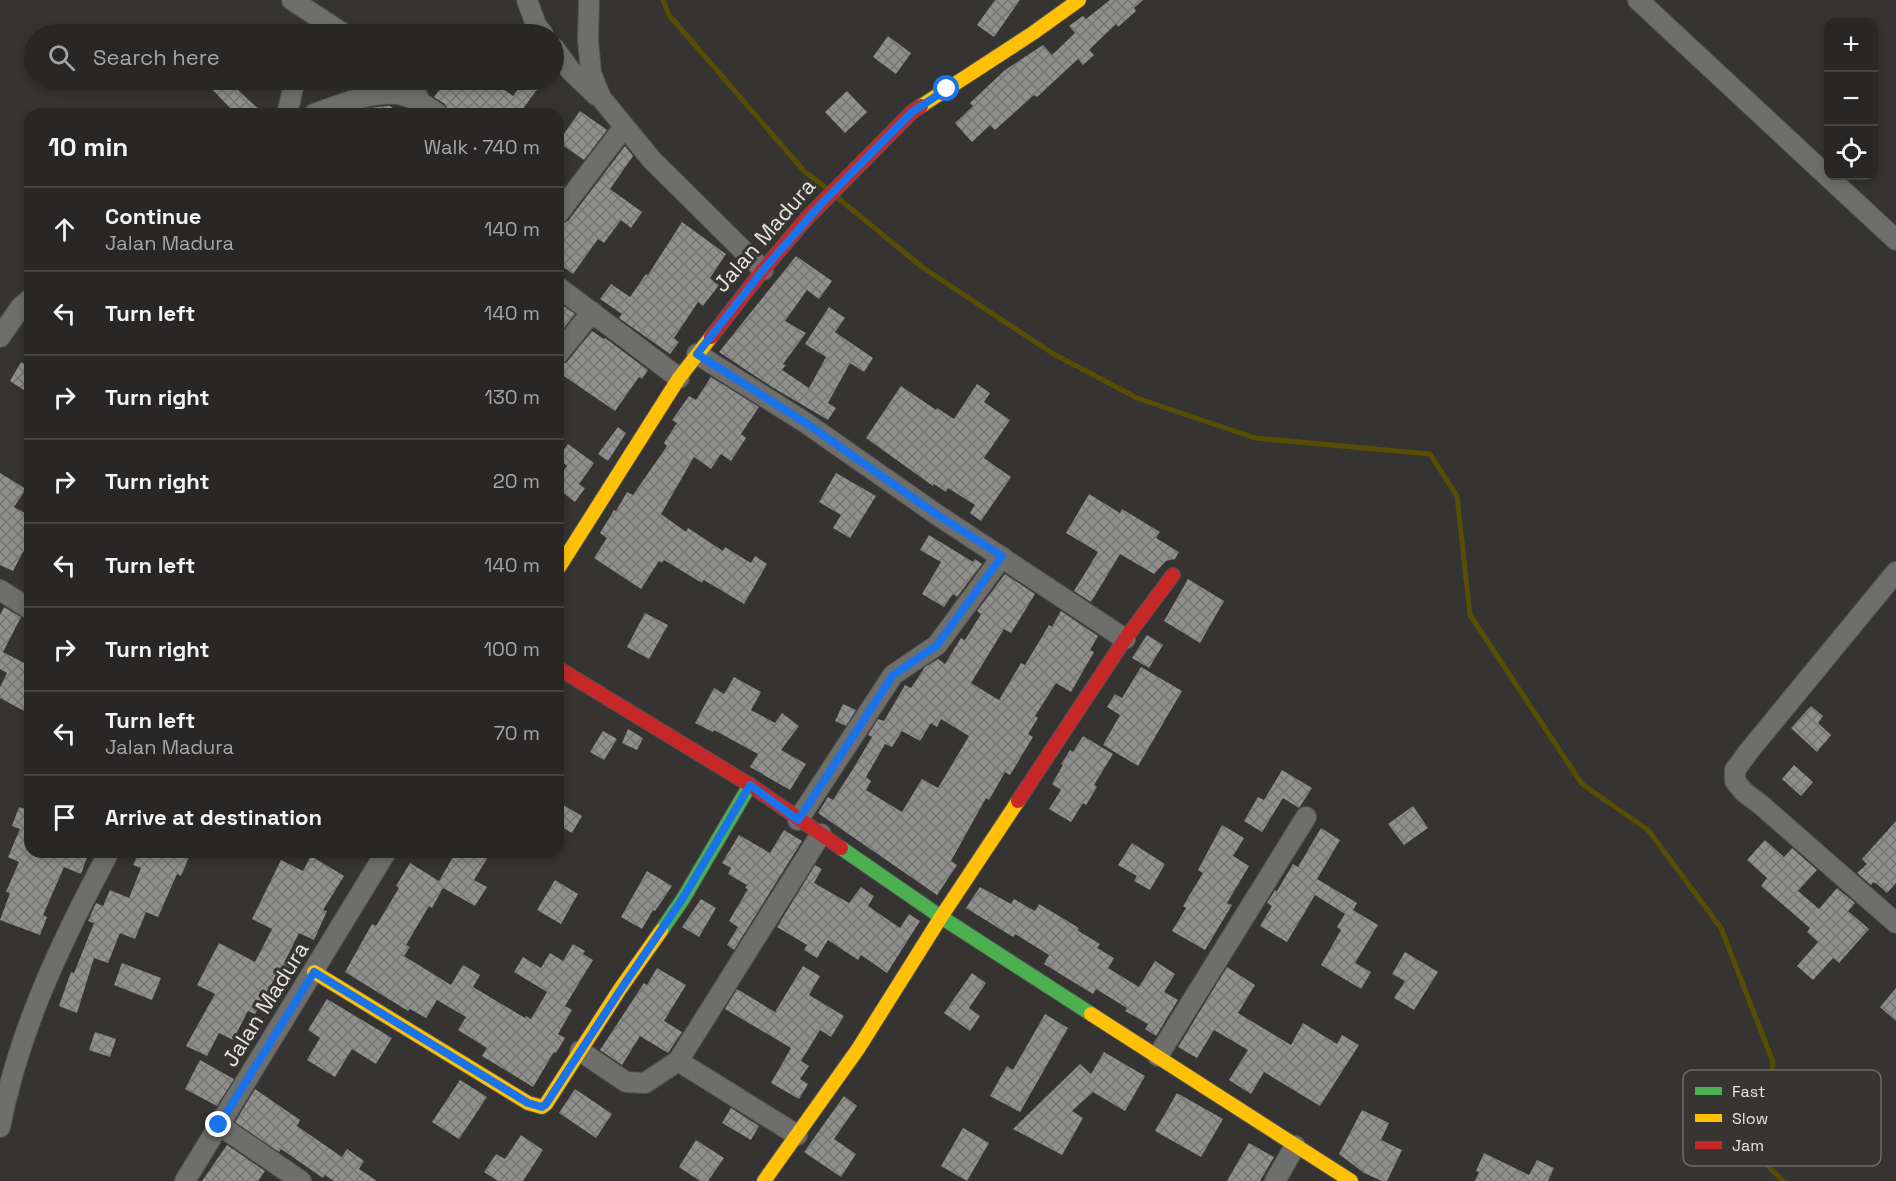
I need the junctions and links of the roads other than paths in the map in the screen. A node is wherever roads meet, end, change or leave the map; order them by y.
1 (292, 0) edge
2 (527, 0) edge
3 (589, 0) edge
4 (1079, 0) edge
5 (1638, 0) edge
6 (314, 24) edge
7 (536, 24) edge
8 (564, 62) edge
9 (292, 90) edge
10 (415, 90) edge
11 (600, 98) junction
12 (420, 102) junction
13 (288, 108) edge
14 (334, 108) edge
15 (429, 108) edge
16 (624, 127) junction
17 (564, 199) edge
18 (1896, 240) edge
19 (763, 270) junction
20 (564, 291) edge
21 (24, 304) edge
22 (592, 312) junction
23 (0, 337) edge
24 (564, 347) edge
25 (697, 354) junction
26 (679, 378) junction
27 (1002, 556) junction
28 (564, 560) edge
29 (1896, 572) edge
30 (1173, 575) dead end
31 (0, 590) edge
32 (24, 605) edge
33 (1125, 639) junction
34 (564, 672) edge
35 (750, 785) junction
36 (1306, 817) dead end
37 (798, 820) junction
38 (822, 834) junction
39 (106, 858) edge
40 (382, 858) edge
41 (942, 917) junction
42 (1896, 923) edge
43 (314, 972) junction
44 (580, 1051) junction
45 (1158, 1056) junction
46 (678, 1061) junction
47 (219, 1125) junction
48 (0, 1127) edge
49 (797, 1135) junction
50 (1295, 1146) junction
51 (185, 1181) edge
52 (301, 1181) edge
53 (764, 1181) edge
54 (1275, 1181) edge
55 (1351, 1181) edge

1 - 6 street
2 - 7 street
3 - 11 street
4 - 19 street, Jalan Madura
5 - 18 street
8 - 11 street
9 - 13 street
10 - 12 street
11 - 16 street
12 - 14 street
12 - 15 street
16 - 17 street
16 - 19 street
19 - 25 street, Jalan Madura
20 - 22 street
21 - 23 street
22 - 24 street
22 - 26 street
25 - 26 street, Jalan Madura
25 - 27 street
26 - 28 street, Jalan Madura
27 - 33 street
27 - 37 street
29 - 42 street
30 - 33 street
31 - 32 street
33 - 41 street
34 - 35 street
35 - 37 street
35 - 44 street
36 - 45 street
37 - 38 street
38 - 41 street
38 - 46 street
39 - 48 street
40 - 43 street, Jalan Madura
41 - 45 street
41 - 49 street
43 - 44 street
43 - 47 street, Jalan Madura
44 - 46 street
45 - 50 street
46 - 49 street
47 - 51 street, Jalan Madura
47 - 52 street
49 - 53 street
50 - 54 street
50 - 55 street

